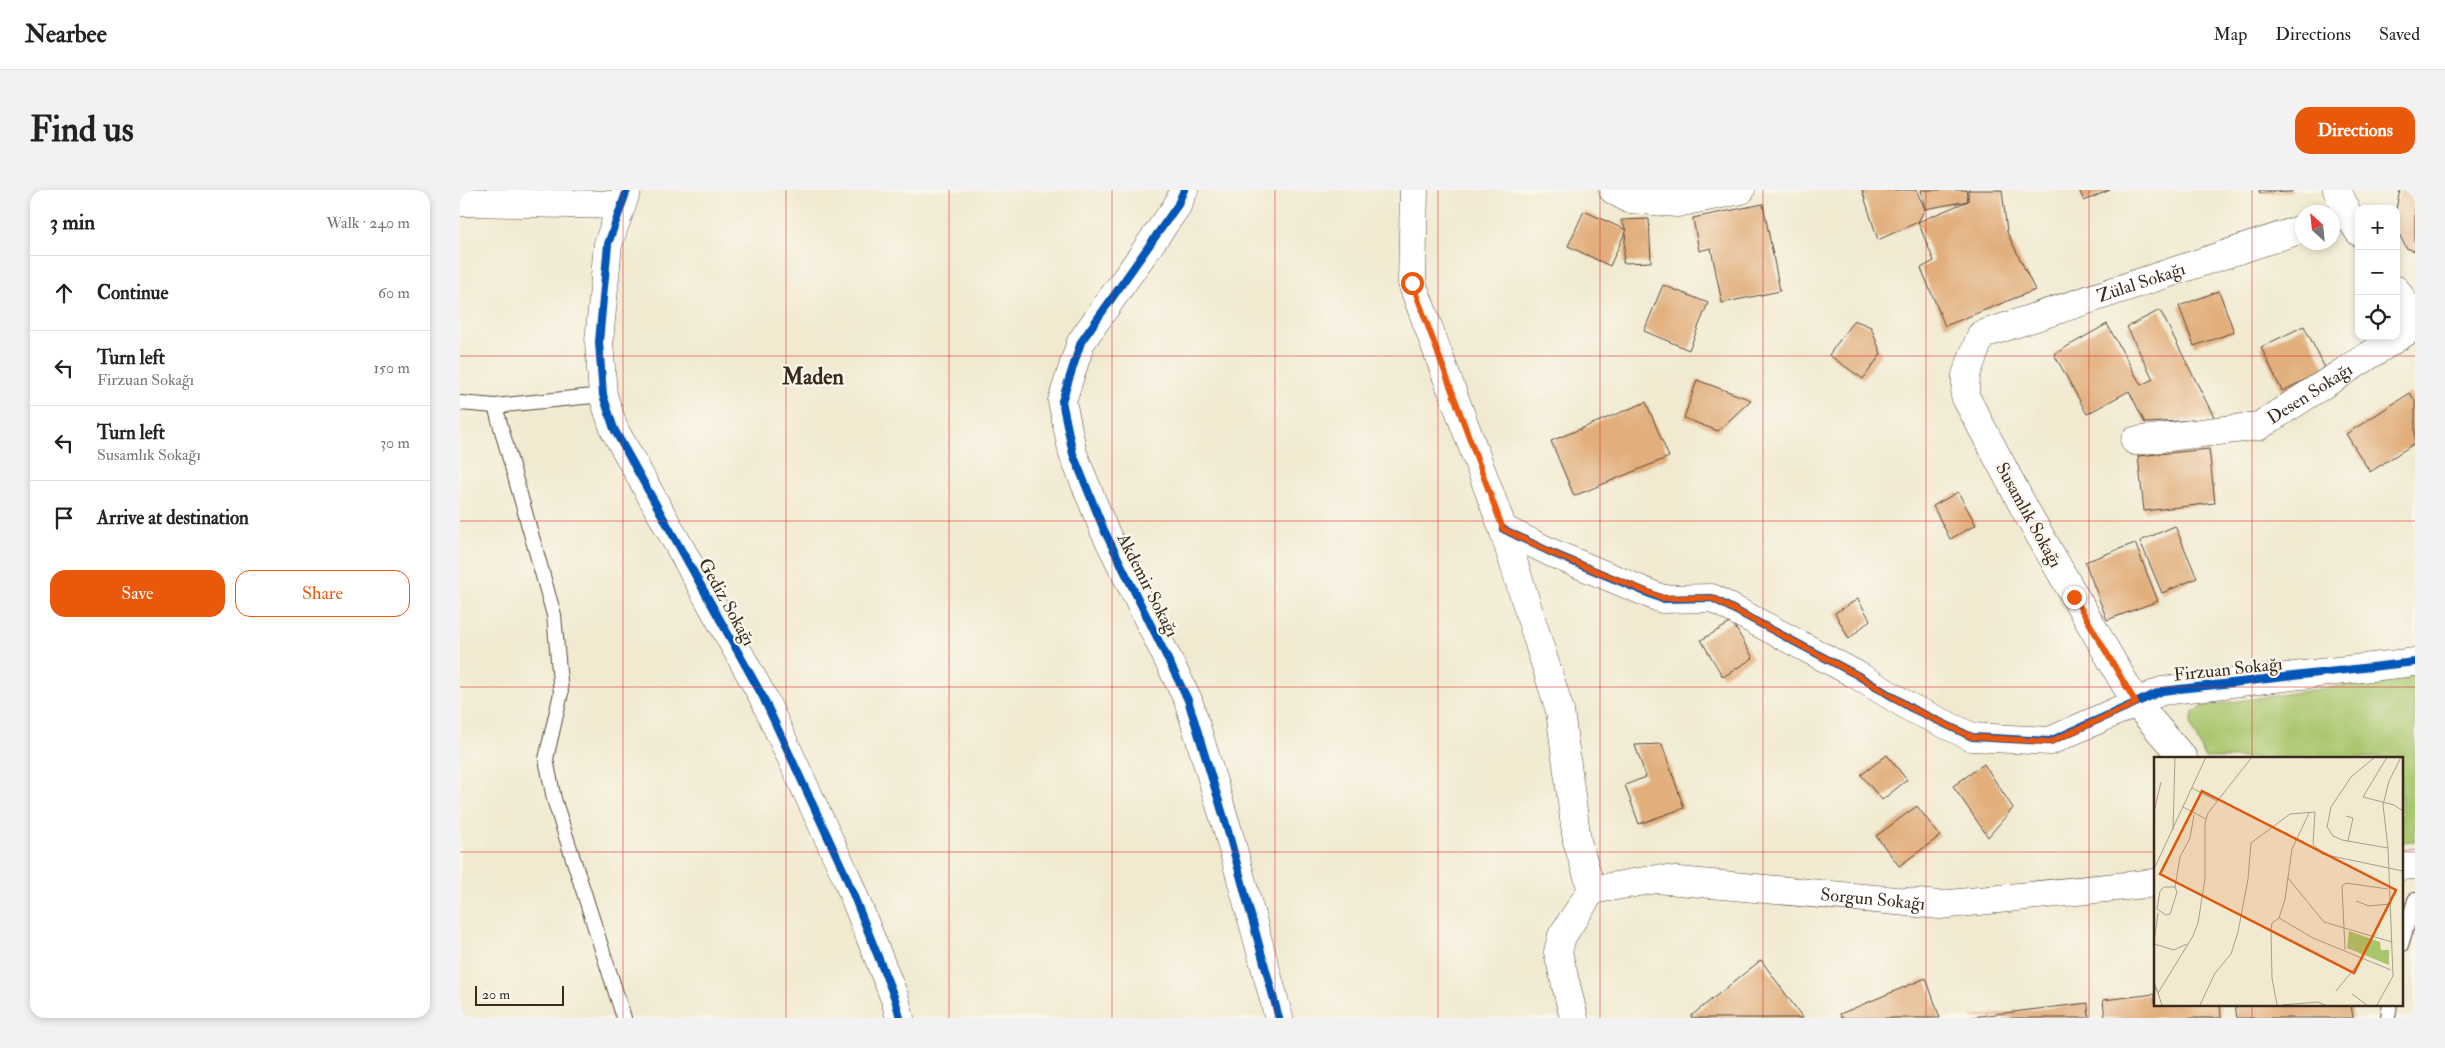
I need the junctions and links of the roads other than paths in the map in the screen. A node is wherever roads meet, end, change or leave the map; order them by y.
1 (1184, 190) edge
2 (1414, 190) edge
3 (1612, 190) edge
4 (1741, 190) edge
5 (2337, 190) edge
6 (624, 197) edge
7 (460, 202) edge
8 (2346, 222) edge
9 (2295, 231) edge
10 (2399, 295) edge
11 (2415, 318) edge
12 (2415, 326) edge
13 (1980, 335) joint
14 (603, 395) junction
15 (460, 403) edge
16 (495, 406) junction
17 (2135, 441) dead end
18 (1503, 529) junction
19 (2415, 662) edge
20 (2136, 703) junction
21 (2182, 757) edge
22 (2415, 865) edge
23 (2402, 866) edge
24 (2154, 883) edge
25 (1592, 890) junction
26 (2415, 900) edge
27 (2402, 942) edge
28 (624, 1018) edge
29 (900, 1018) edge
30 (1280, 1018) edge
31 (1574, 1018) edge

1 - 30 street, Akdemir Sokağı
2 - 18 street
3 - 4 street
5 - 8 street
6 - 7 street
6 - 14 street, Gediz Sokağı
9 - 13 street, Zülal Sokağı
10 - 11 street
12 - 17 street, Desen Sokağı
13 - 20 street, Susamlık Sokağı
14 - 16 lane
14 - 29 street, Gediz Sokağı
15 - 16 lane
16 - 28 lane
18 - 20 street, Firzuan Sokağı
18 - 25 street
19 - 20 street, Firzuan Sokağı
20 - 21 street, Susamlık Sokağı
22 - 23 street
24 - 25 street, Sorgun Sokağı
25 - 31 street
26 - 27 lane

